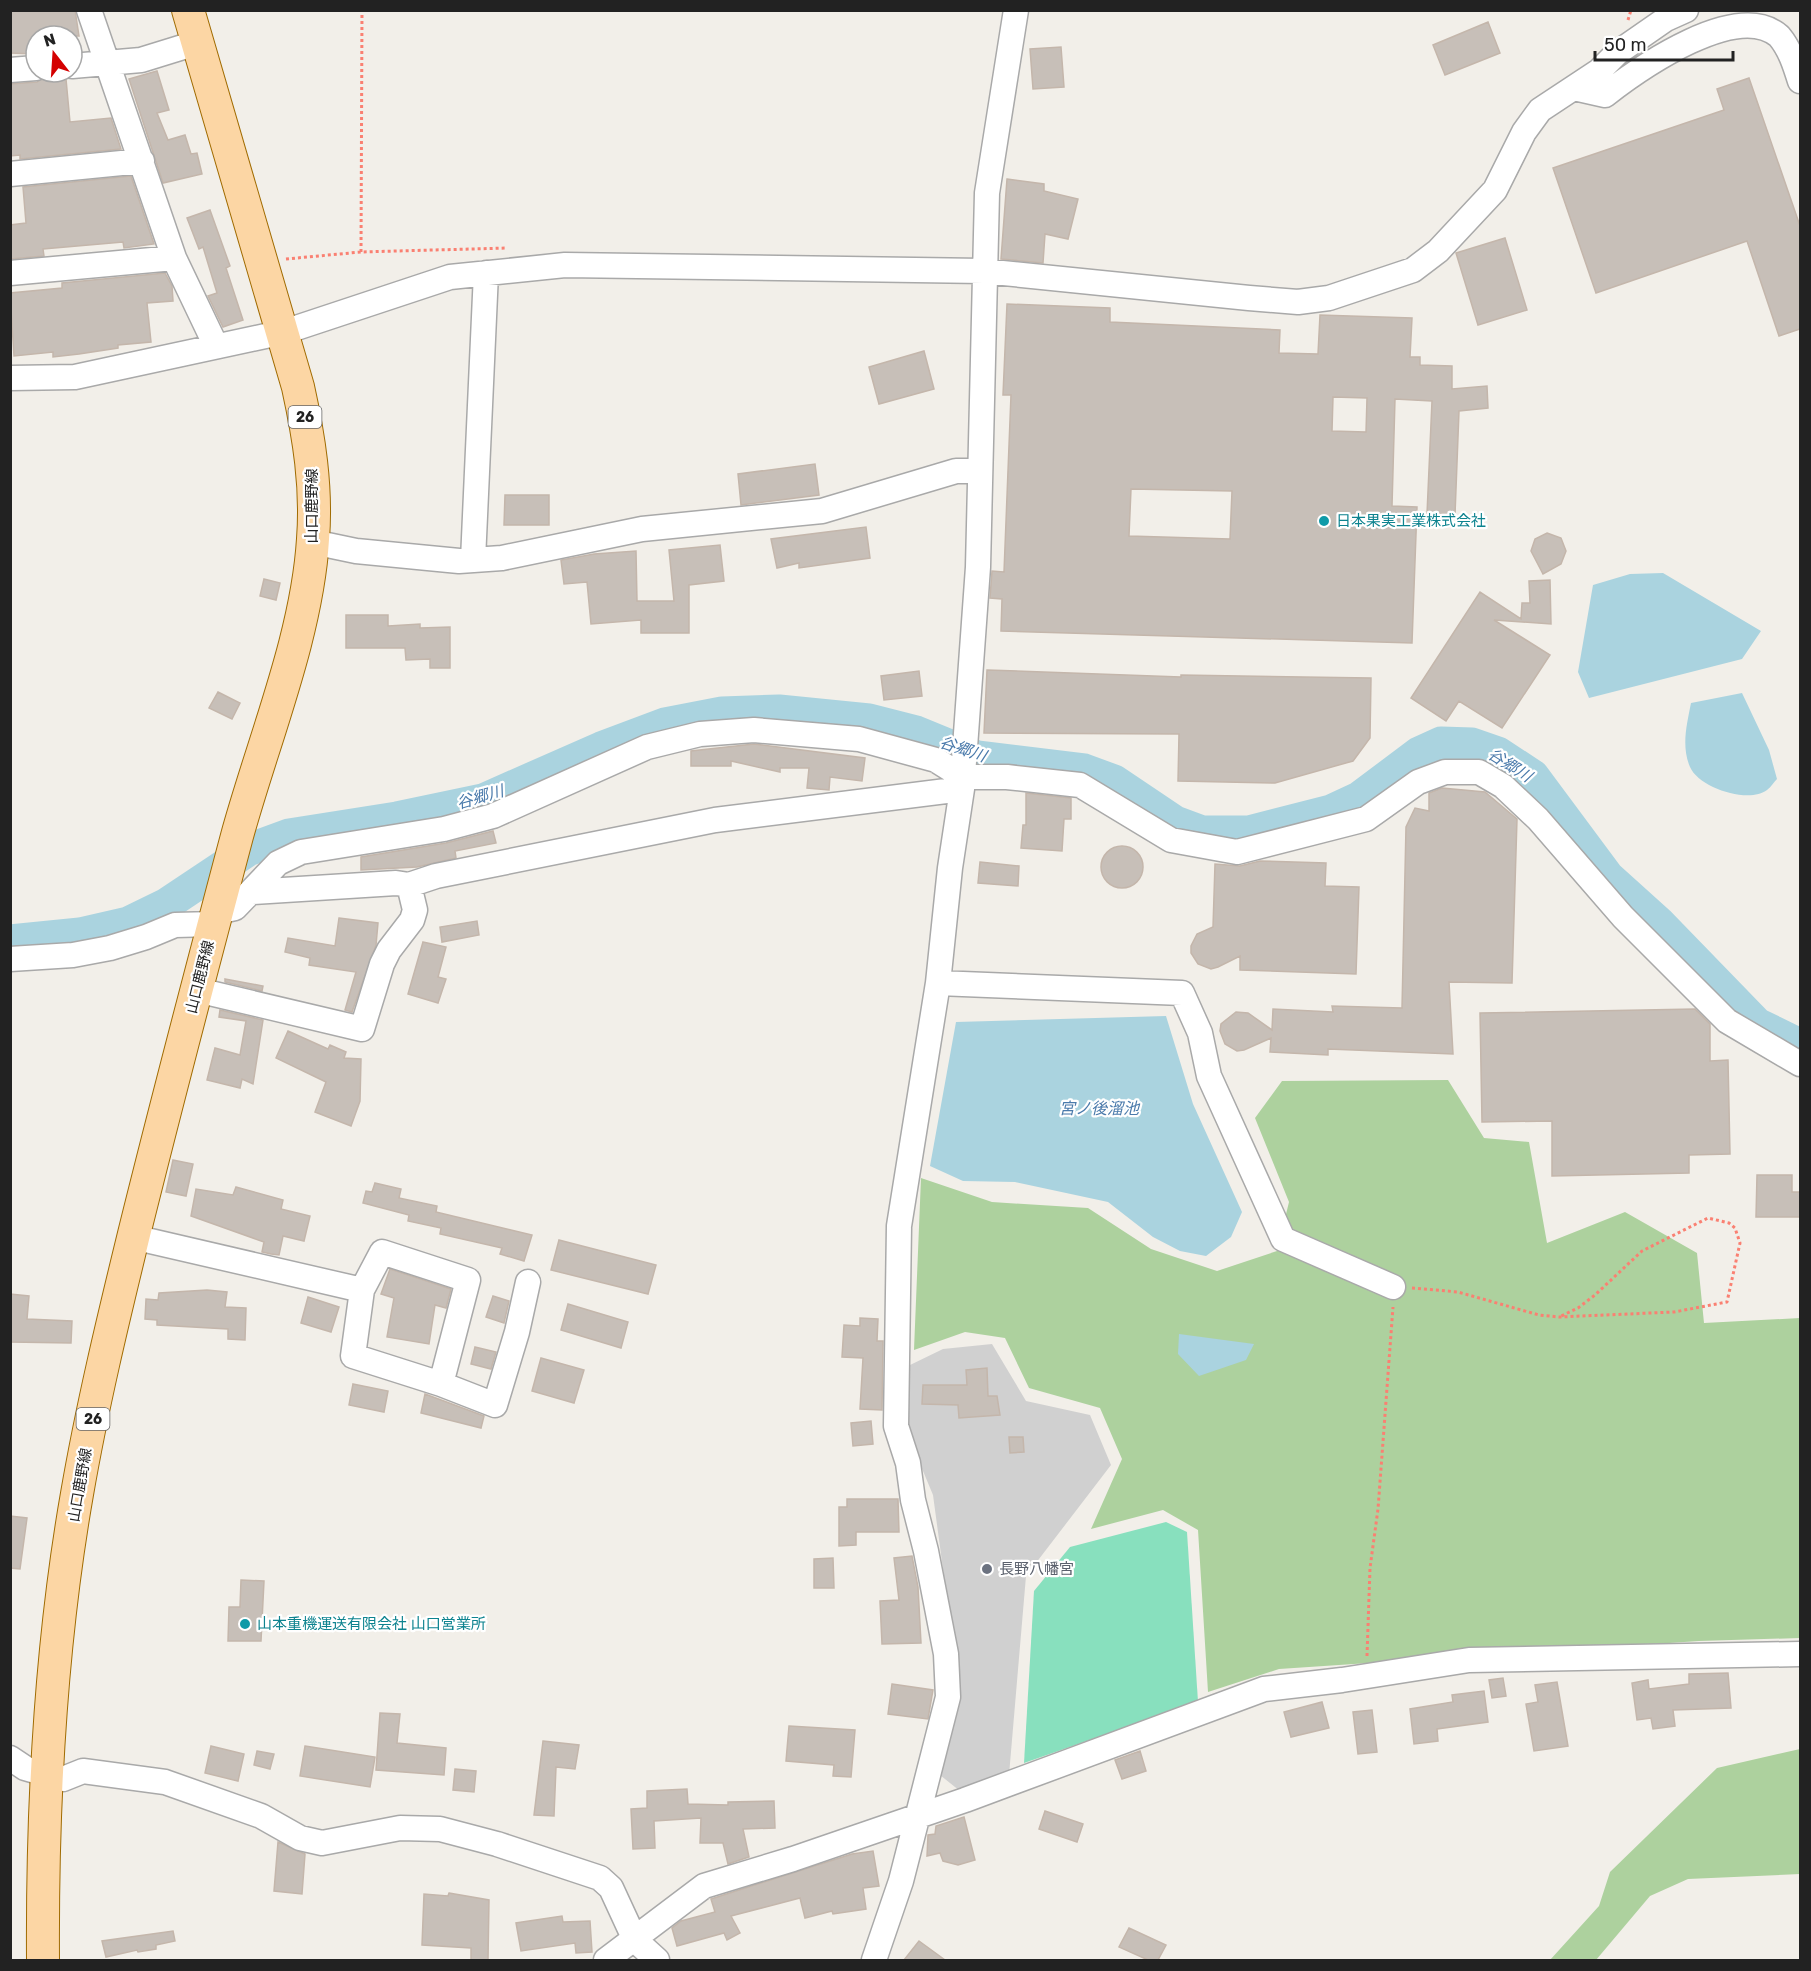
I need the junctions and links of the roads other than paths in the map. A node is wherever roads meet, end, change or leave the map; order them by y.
1 (89, 10) edge
2 (188, 10) edge
3 (1016, 10) edge
4 (1686, 10) edge
5 (196, 43) junction
6 (109, 63) junction
7 (84, 65) edge
8 (1800, 81) edge
9 (1574, 88) junction
10 (142, 161) junction
11 (10, 174) edge
12 (174, 258) junction
13 (983, 271) junction
14 (10, 273) edge
15 (486, 273) junction
16 (284, 332) junction
17 (216, 346) junction
18 (10, 378) edge
19 (980, 471) junction
20 (313, 542) junction
21 (473, 560) junction
22 (963, 777) junction
23 (409, 885) junction
24 (226, 904) junction
25 (10, 959) edge
26 (938, 983) junction
27 (196, 990) junction
28 (1800, 1064) edge
29 (133, 1238) junction
30 (528, 1282) dead end
31 (1393, 1287) road end
32 (362, 1290) junction
33 (441, 1384) junction
34 (1800, 1654) edge
35 (10, 1758) edge
36 (46, 1775) junction
37 (918, 1815) junction
38 (635, 1940) junction
39 (43, 1960) edge
40 (606, 1960) edge
41 (657, 1960) edge
42 (874, 1960) edge

1 - 6 street
2 - 5 main road, 山口鹿野線 / 26
3 - 13 street
4 - 9 street
5 - 6 street
5 - 16 main road, 山口鹿野線 / 26
6 - 7 street
6 - 10 street
8 - 9 street
9 - 13 street
10 - 11 street
10 - 12 street
12 - 14 street
12 - 17 street
13 - 15 street
13 - 19 street
15 - 16 street
15 - 21 street
16 - 17 street
16 - 20 main road, 山口鹿野線 / 26
17 - 18 street
19 - 21 street
19 - 22 street
20 - 21 street
20 - 24 main road, 山口鹿野線 / 26
22 - 23 street
22 - 24 street
22 - 26 street
22 - 28 street
23 - 24 street
23 - 27 street
24 - 25 street
24 - 27 main road, 山口鹿野線 / 26
26 - 31 street
26 - 37 street
27 - 29 main road, 山口鹿野線 / 26
29 - 32 street
29 - 36 main road, 山口鹿野線 / 26
30 - 33 street
32 - 33 street
32 - 33 street
34 - 37 street
35 - 36 street
36 - 38 street
36 - 39 main road, 山口鹿野線 / 26
37 - 38 street
37 - 42 street
38 - 40 street
38 - 41 street

